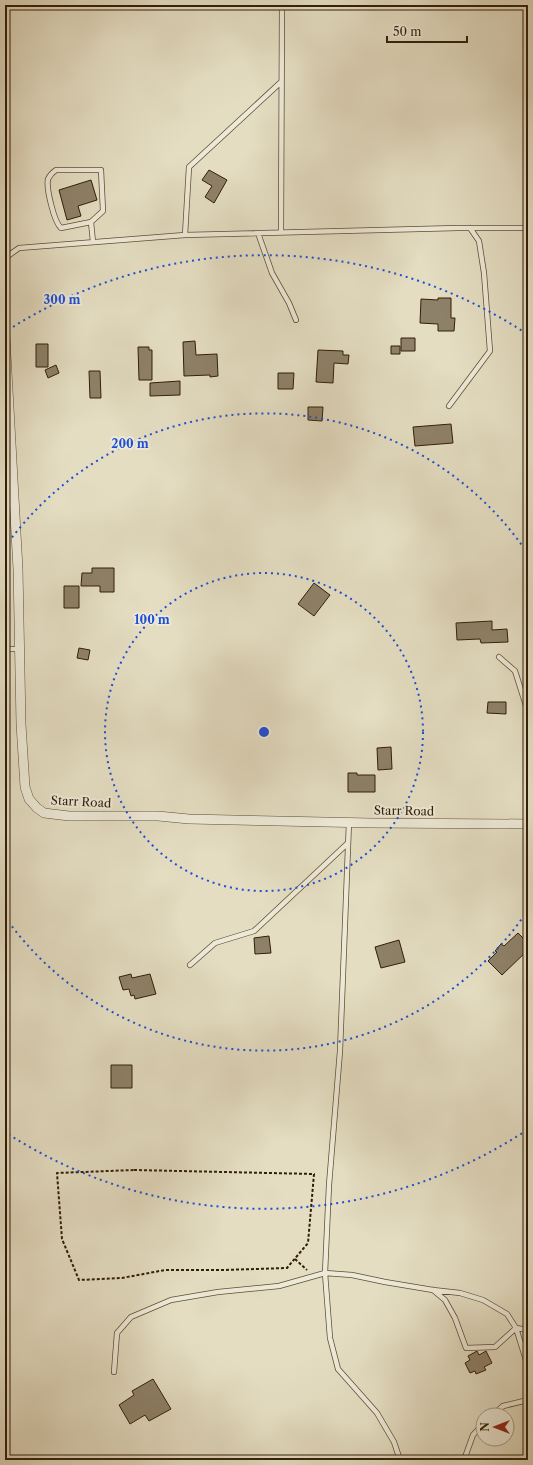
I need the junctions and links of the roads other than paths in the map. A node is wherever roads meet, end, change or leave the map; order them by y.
1 (282, 5) edge
2 (282, 82) junction
3 (91, 222) junction
4 (470, 228) junction
5 (528, 228) edge
6 (281, 232) junction
7 (258, 233) junction
8 (185, 235) junction
9 (93, 242) junction
10 (5, 258) edge
11 (296, 320) dead end
12 (5, 336) edge
13 (449, 406) dead end
14 (5, 649) edge
15 (19, 649) junction
16 (499, 657) dead end
17 (528, 725) edge
18 (349, 822) junction
19 (528, 824) edge
20 (348, 843) junction
21 (190, 965) dead end
22 (325, 1273) junction
23 (433, 1290) junction
24 (516, 1328) junction
25 (528, 1330) edge
26 (527, 1359) edge
27 (114, 1372) dead end
28 (528, 1376) edge
29 (528, 1400) edge
30 (501, 1407) edge
31 (475, 1433) edge
32 (400, 1460) edge
33 (464, 1460) edge

1 - 2 lane
2 - 6 lane
2 - 8 lane
3 - 3 lane
3 - 9 lane
4 - 5 lane
4 - 6 lane
4 - 13 lane
6 - 7 lane
7 - 8 lane
7 - 11 lane
8 - 9 lane
9 - 10 lane
12 - 15 street, Starr Road
14 - 15 lane
15 - 18 street, Starr Road
16 - 17 lane
18 - 19 street, Starr Road
18 - 20 lane
20 - 21 lane
20 - 22 lane
22 - 23 lane
22 - 27 lane
22 - 32 lane
23 - 24 lane
23 - 24 lane
24 - 25 lane
24 - 26 lane
26 - 28 lane
29 - 30 lane
31 - 33 lane

